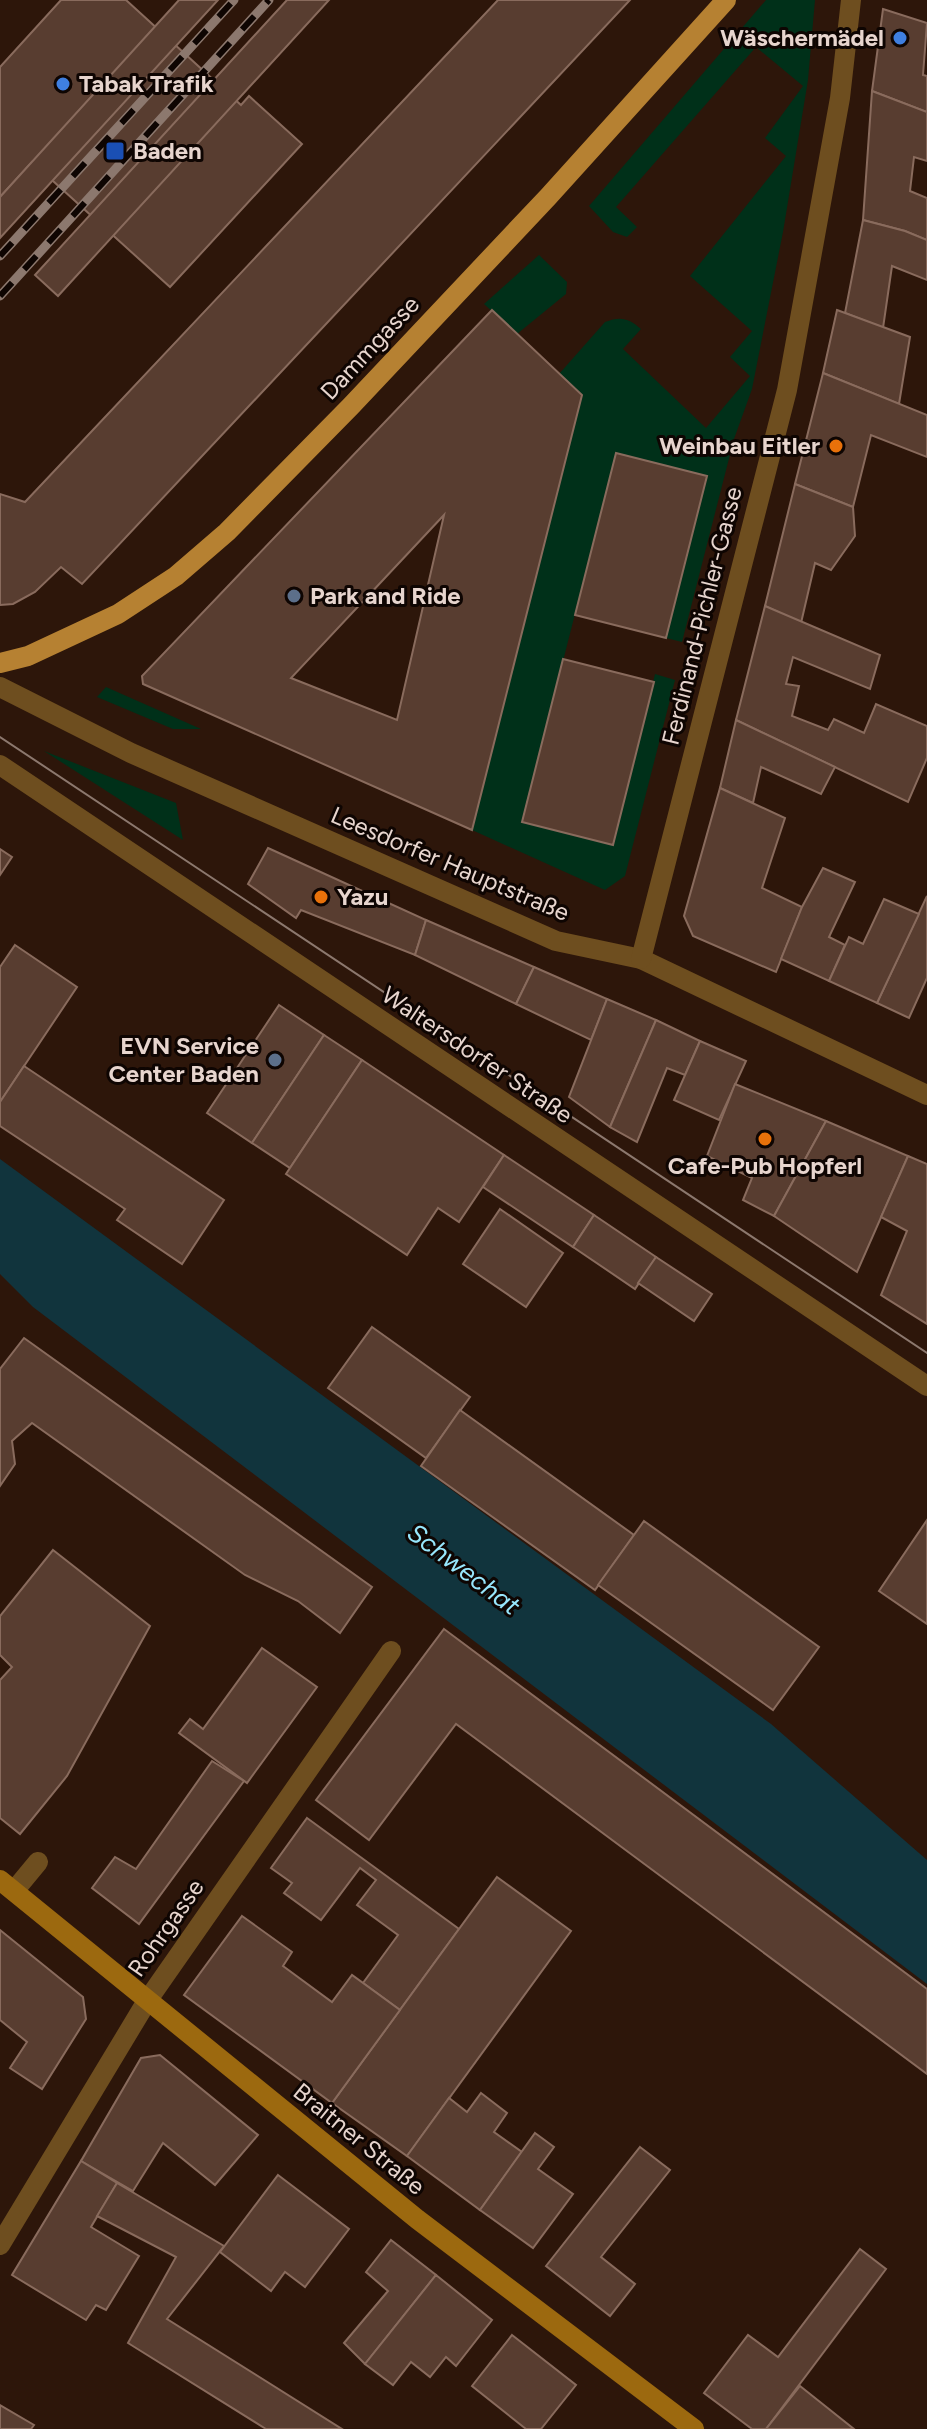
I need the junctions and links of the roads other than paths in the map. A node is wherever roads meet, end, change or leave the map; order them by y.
1 (726, 0) edge
2 (851, 0) edge
3 (0, 663) edge
4 (0, 687) edge
5 (0, 765) edge
6 (641, 959) junction
7 (927, 1095) edge
8 (927, 1386) edge
9 (391, 1651) dead end
10 (38, 1862) dead end
11 (7, 1886) edge
12 (147, 2001) junction
13 (0, 2245) edge
14 (694, 2429) edge

1 - 3 main road, Dammgasse
2 - 6 street, Ferdinand-Pichler-Gasse
4 - 6 street, Leesdorfer Hauptstraße
5 - 8 street, Waltersdorfer Straße
6 - 7 street, Leesdorfer Hauptstraße
9 - 12 street, Rohrgasse
10 - 11 street
11 - 12 main road, Braitner Straße
12 - 13 street, Rohrgasse
12 - 14 main road, Braitner Straße

